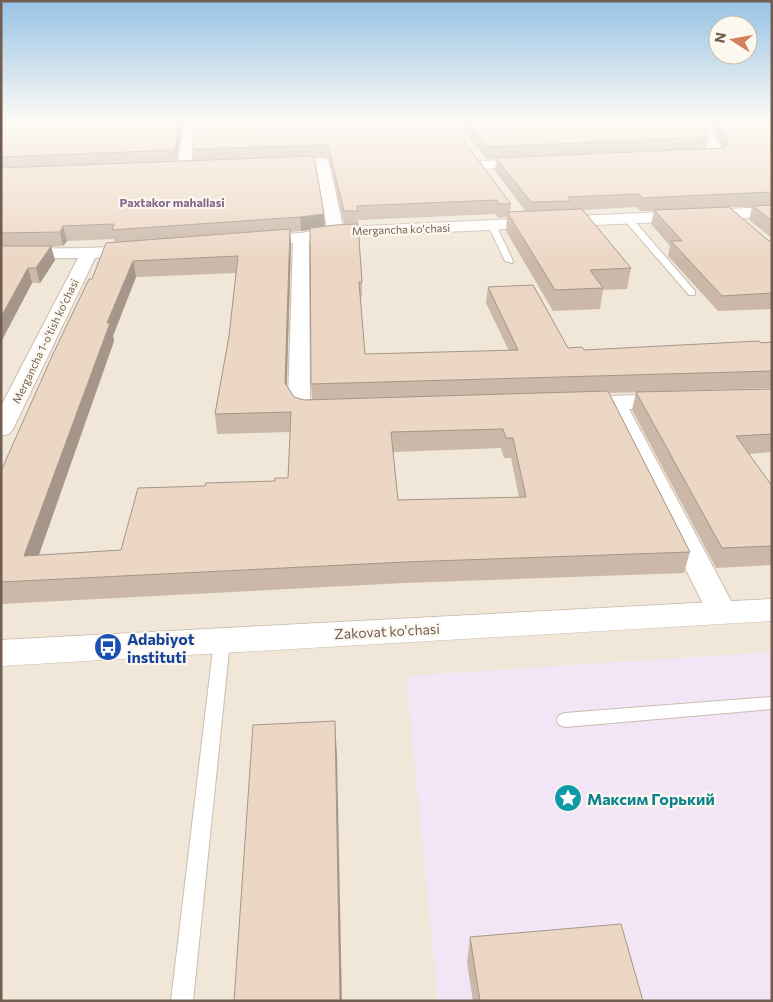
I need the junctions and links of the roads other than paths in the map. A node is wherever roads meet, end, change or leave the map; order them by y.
1 (323, 168) edge
2 (483, 168) edge
3 (492, 180) edge
4 (514, 209) dead end
5 (772, 212) edge
6 (730, 214) junction
7 (628, 219) junction
8 (525, 224) junction
9 (492, 225) junction
10 (336, 232) junction
11 (751, 232) edge
12 (301, 238) junction
13 (243, 242) edge
14 (156, 248) edge
15 (89, 253) junction
16 (1, 254) edge
17 (509, 260) dead end
18 (692, 292) dead end
19 (694, 400) edge
20 (615, 403) junction
21 (556, 404) edge
22 (347, 410) edge
23 (1, 430) edge
24 (772, 610) edge
25 (722, 612) junction
26 (222, 641) junction
27 (1, 653) edge
28 (772, 703) edge
29 (565, 720) dead end
30 (182, 1001) edge

1 - 10 street
2 - 3 street
4 - 8 street
5 - 6 street, Mergancha koʻchasi
6 - 7 street, Mergancha koʻchasi
6 - 11 street
7 - 8 street, Mergancha koʻchasi
7 - 18 lane
8 - 9 street, Mergancha koʻchasi
9 - 10 street, Mergancha koʻchasi
9 - 17 lane
10 - 12 street, Mergancha koʻchasi
12 - 13 street, Mergancha koʻchasi
12 - 22 street
14 - 15 street
15 - 16 street
15 - 23 street, Mergancha 1-o'tish ko'chasi
19 - 20 street
20 - 21 street
20 - 25 street
24 - 25 street, Zakovat ko'chasi
25 - 26 street, Zakovat ko'chasi
26 - 27 street, Zakovat ko'chasi
26 - 30 lane
28 - 29 lane

